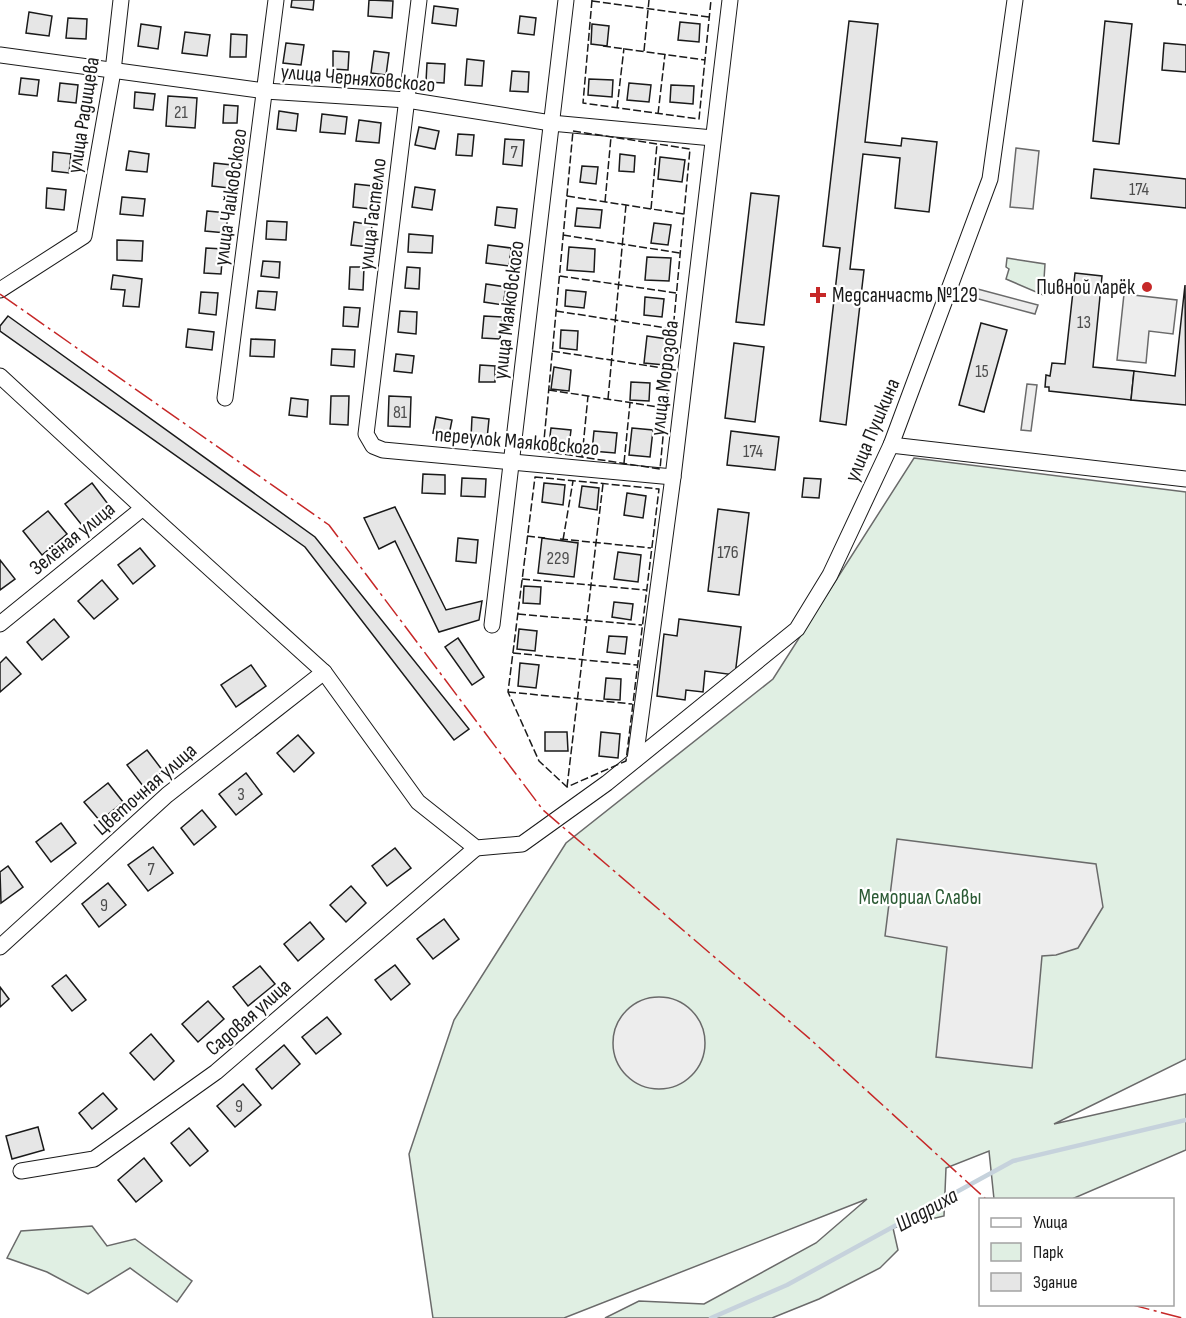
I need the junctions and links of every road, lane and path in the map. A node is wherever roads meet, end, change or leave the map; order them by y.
1 (121, 0) edge
2 (276, 0) edge
3 (419, 0) edge
4 (566, 0) edge
5 (730, 0) edge
6 (1016, 0) edge
7 (0, 55) edge
8 (113, 71) junction
9 (265, 91) junction
10 (407, 100) junction
11 (551, 123) junction
12 (713, 138) junction
13 (0, 290) edge
14 (0, 376) edge
15 (225, 398) dead end
16 (366, 434) joint
17 (891, 445) junction
18 (511, 461) junction
19 (673, 477) junction
20 (1186, 479) edge
21 (143, 508) junction
22 (0, 624) edge
23 (492, 625) dead end
24 (324, 672) junction
25 (635, 760) junction
26 (476, 848) junction
27 (0, 947) edge
28 (21, 1171) dead end

1 - 8 street, улица Радищева
2 - 9 street, улица Чайковского
3 - 10 street, улица Гастелло
4 - 11 street, улица Маяковского
5 - 12 street, улица Морозова
6 - 17 street, улица Пушкина
7 - 8 street, улица Черняховского
8 - 9 street, улица Черняховского
8 - 13 street, улица Радищева
9 - 10 street, улица Черняховского
9 - 15 street, улица Чайковского
10 - 11 street, улица Черняховского
10 - 16 street, улица Гастелло
11 - 12 street, улица Черняховского
11 - 18 street, улица Маяковского
12 - 19 street, улица Морозова
14 - 21 street
16 - 18 street, переулок Маяковского
17 - 20 street
17 - 25 street, улица Пушкина
18 - 19 street, переулок Маяковского
18 - 23 street, улица Маяковского
19 - 25 street, улица Морозова
21 - 22 street, Зелёная улица
21 - 24 street
24 - 26 street
24 - 27 street, Цветочная улица
25 - 26 street, улица Пушкина
26 - 28 street, Садовая улица

